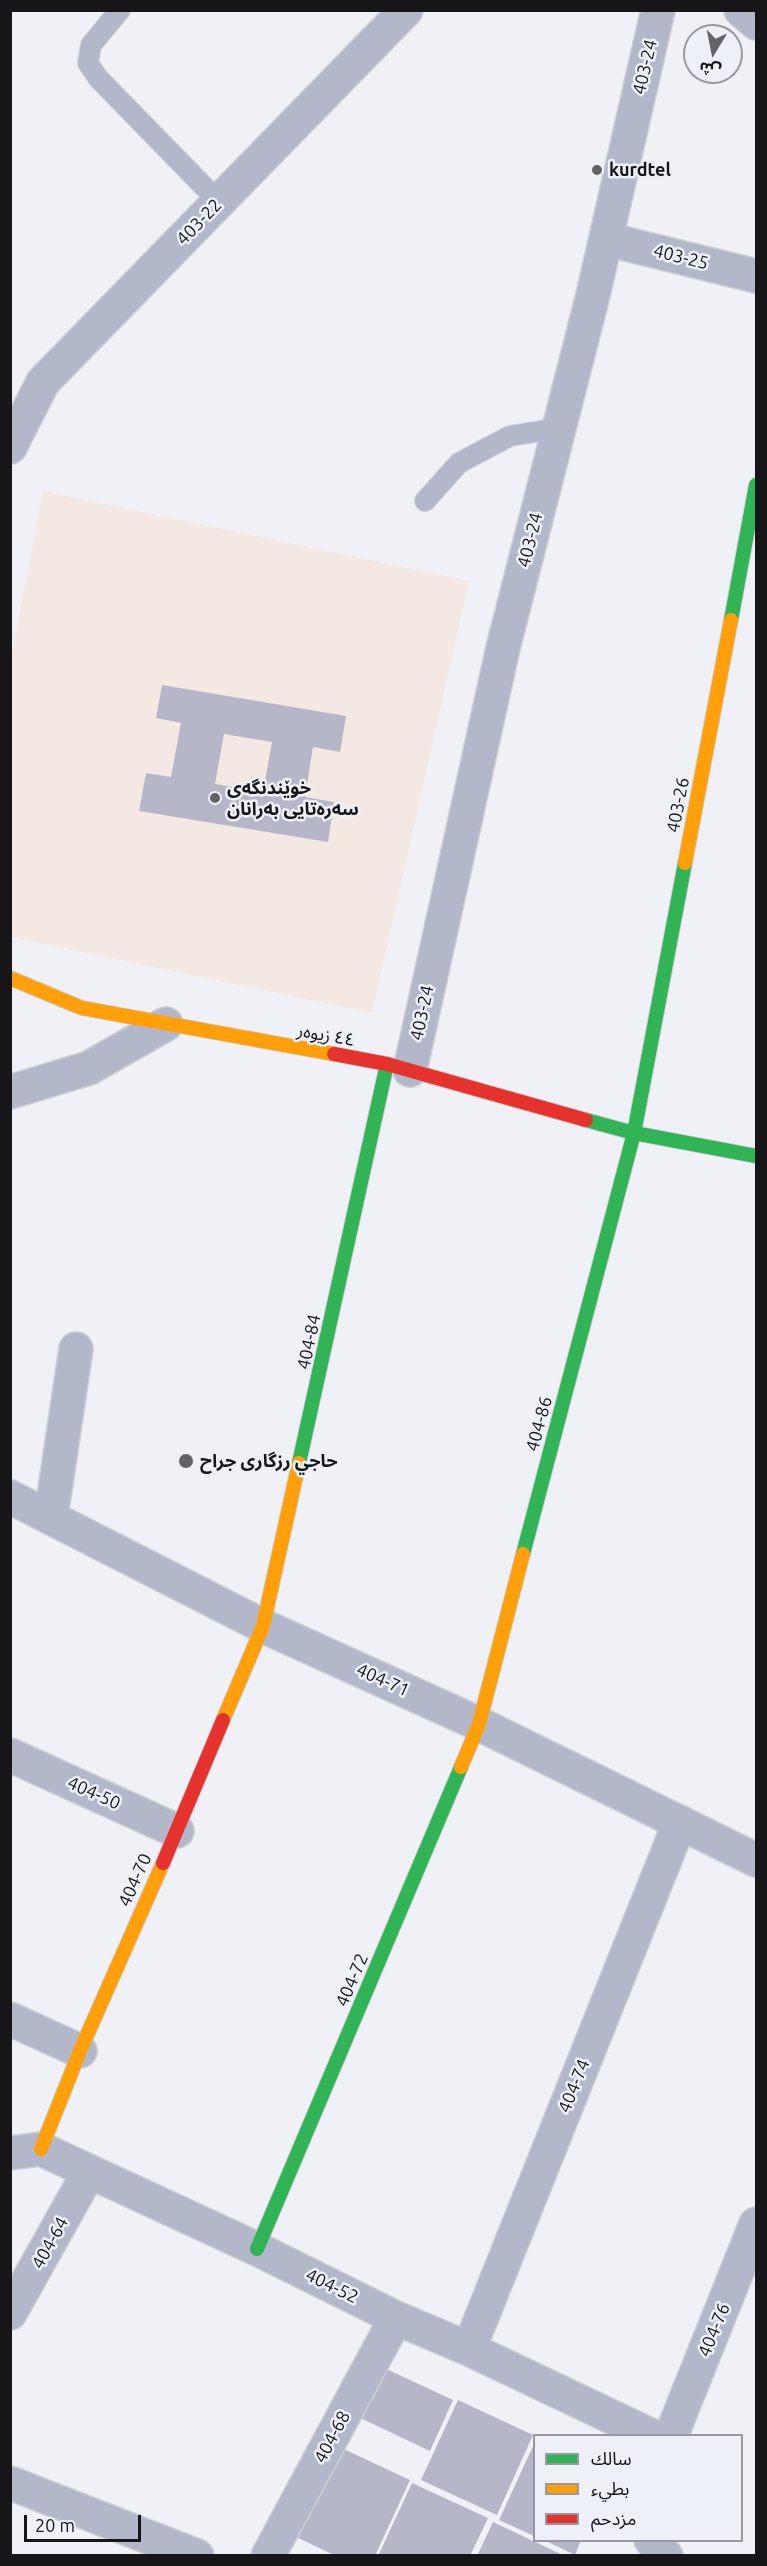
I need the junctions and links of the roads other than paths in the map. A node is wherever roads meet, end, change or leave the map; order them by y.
1 (120, 10) edge
2 (406, 10) edge
3 (658, 10) edge
4 (741, 10) edge
5 (756, 23) edge
6 (219, 202) junction
7 (606, 239) junction
8 (756, 276) edge
9 (42, 382) junction
10 (10, 394) edge
11 (559, 428) junction
12 (10, 447) edge
13 (756, 485) edge
14 (425, 501) dead end
15 (10, 978) edge
16 (166, 1024) junction
17 (398, 1067) junction
18 (10, 1092) edge
19 (634, 1133) junction
20 (756, 1156) edge
21 (76, 1349) dead end
22 (10, 1497) edge
23 (51, 1516) junction
24 (263, 1626) junction
25 (479, 1724) junction
26 (10, 1755) edge
27 (680, 1822) junction
28 (177, 1831) junction
29 (755, 1855) edge
30 (10, 2019) edge
31 (80, 2051) junction
32 (26, 2151) edge
33 (89, 2172) junction
34 (756, 2224) edge
35 (257, 2249) junction
36 (10, 2313) edge
37 (396, 2318) junction
38 (469, 2349) junction
39 (648, 2434) edge
40 (673, 2434) edge
41 (10, 2483) edge
42 (647, 2542) edge
43 (649, 2542) edge
44 (197, 2556) edge
45 (268, 2556) edge
46 (635, 2556) edge
47 (666, 2556) edge

1 - 6 lane
2 - 6 street, 403-22
3 - 7 street, 403-24
4 - 5 street
6 - 9 street, 403-22
7 - 8 street, 403-25
7 - 11 street, 403-24
9 - 10 street
9 - 12 street, 403-22
11 - 14 lane
11 - 17 street, 403-24
13 - 19 street, 403-26
15 - 16 street, ٤٤ زیوەر
16 - 17 street, ٤٤ زیوەر
16 - 18 street
17 - 19 street, ٤٤ زیوەر
17 - 24 street, 404-84
19 - 20 street, ٤٤ زیوەر
19 - 25 street, 404-86
21 - 23 street
22 - 23 street, 404-71
23 - 24 street, 404-71
24 - 25 street, 404-71
24 - 28 street, 404-70
25 - 27 street, 404-71
25 - 35 street, 404-72
26 - 28 street, 404-50
27 - 29 street, 404-71
27 - 38 street, 404-74
28 - 31 street, 404-70
30 - 31 street
31 - 32 street, 404-70
32 - 33 street, 404-52
33 - 35 street, 404-52
33 - 36 street, 404-64
34 - 40 street, 404-76
35 - 37 street, 404-52
37 - 38 street, 404-52
37 - 45 street, 404-68
38 - 39 street, 404-52
41 - 44 street
42 - 46 street
43 - 47 street

